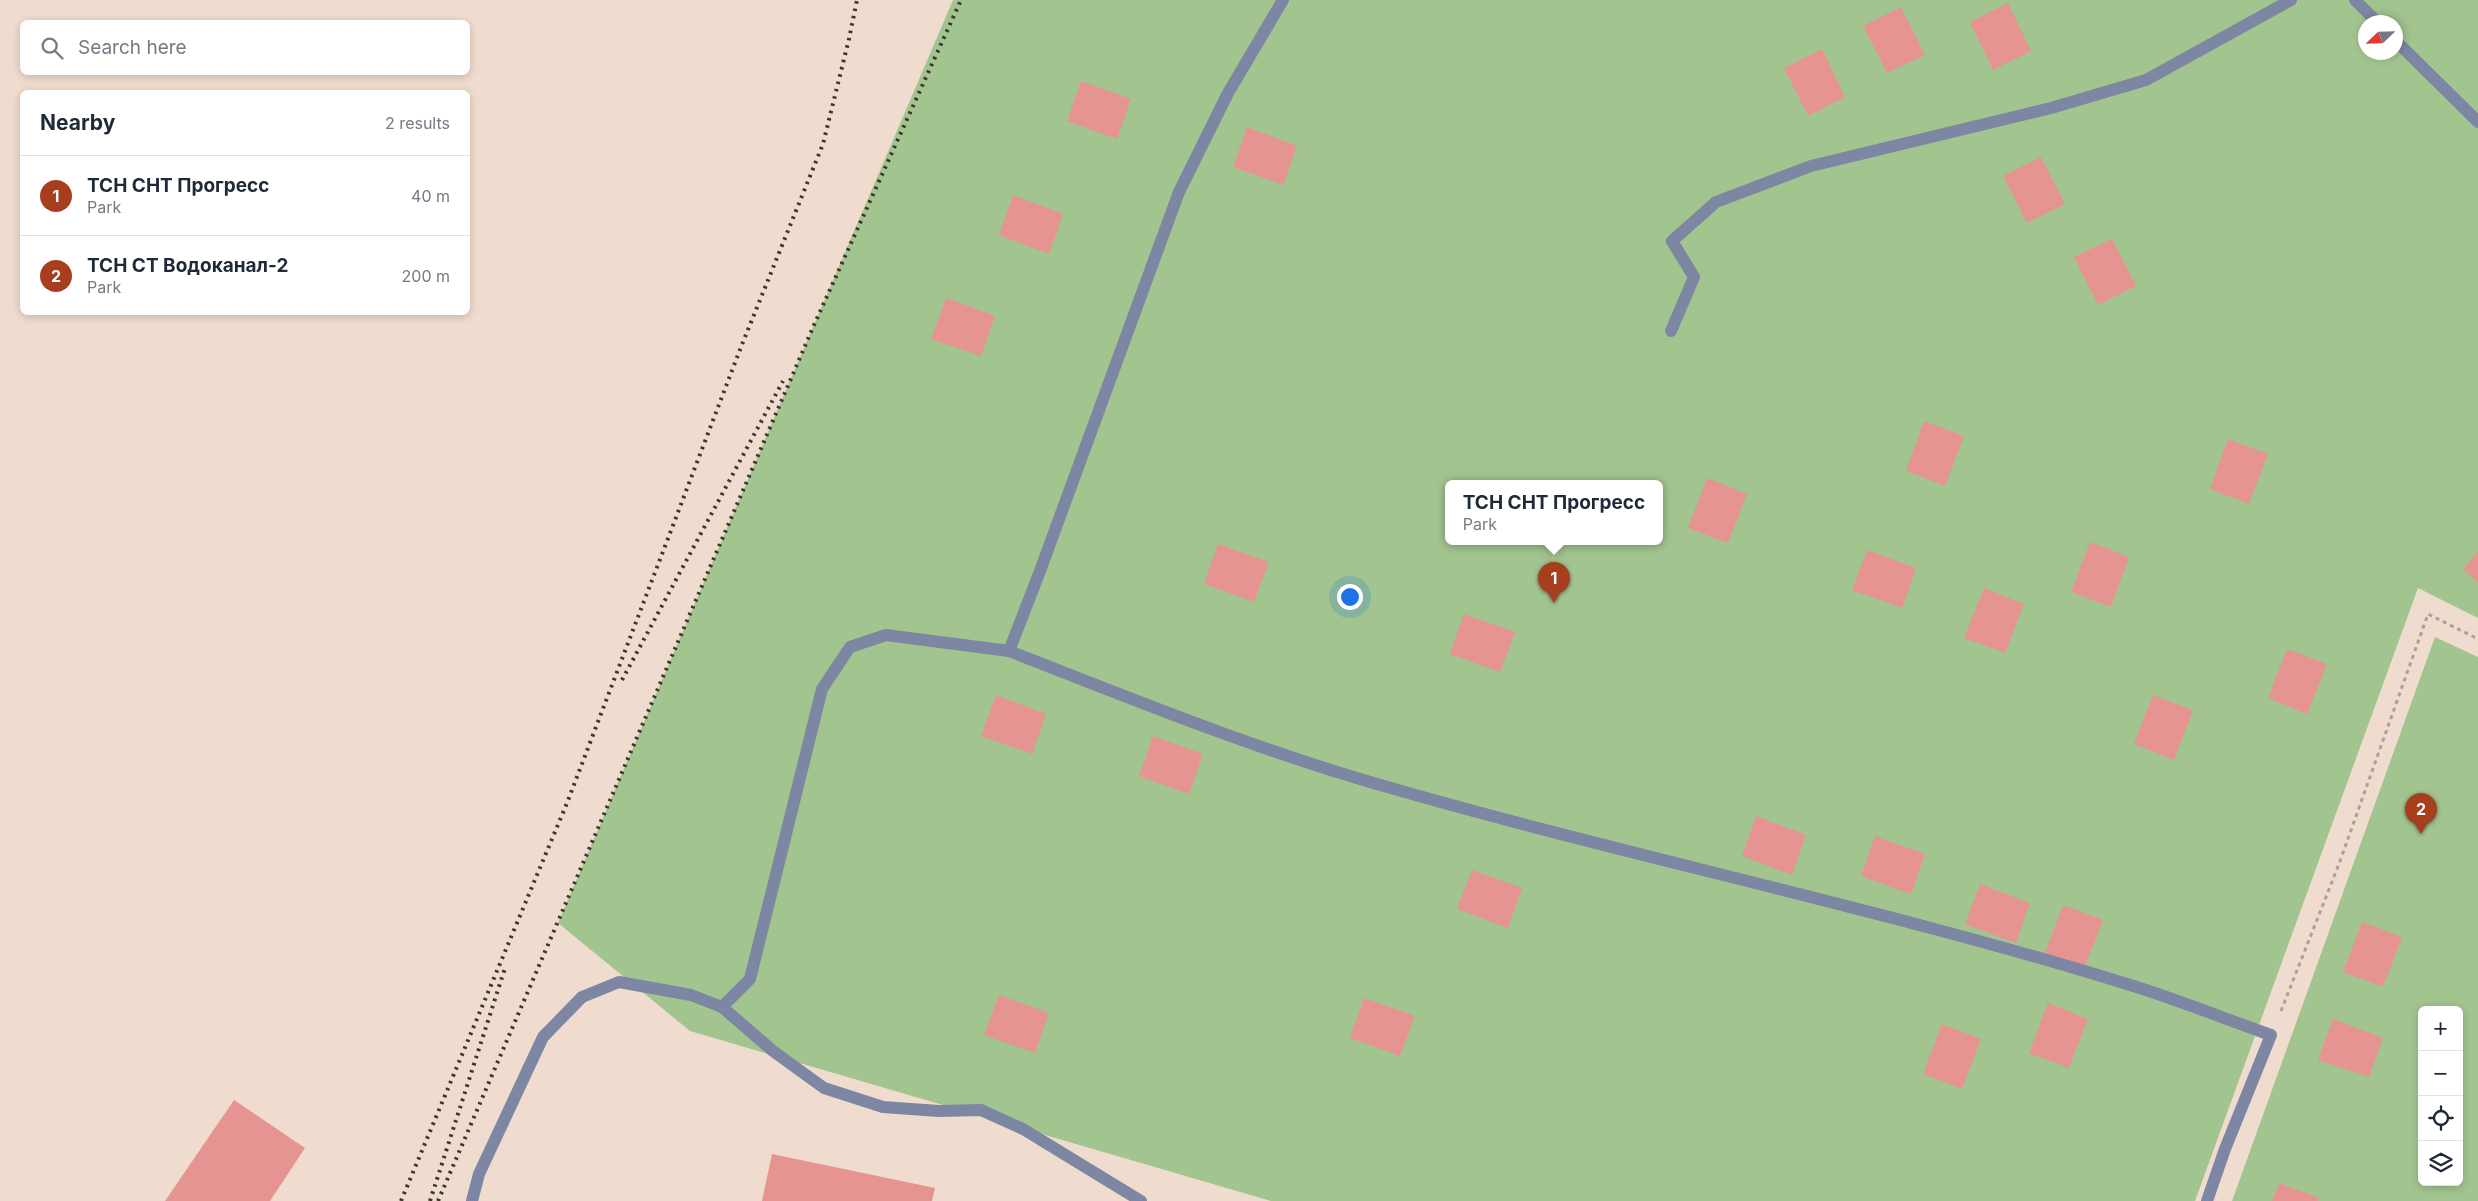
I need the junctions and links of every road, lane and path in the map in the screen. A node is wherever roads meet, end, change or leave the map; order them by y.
1 (1283, 0) edge
2 (2291, 0) edge
3 (2354, 0) edge
4 (2370, 15) edge
5 (2403, 47) edge
6 (2478, 122) edge
7 (1671, 331) dead end
8 (2478, 639) edge
9 (1009, 651) junction
10 (722, 1006) junction
11 (2271, 1034) junction
12 (472, 1201) edge
13 (1141, 1201) edge
14 (2207, 1201) edge

1 - 9 lane
2 - 7 lane
3 - 4 lane
5 - 6 lane
8 - 11 path
9 - 10 lane
9 - 11 lane
10 - 12 lane
10 - 13 lane
11 - 14 lane

